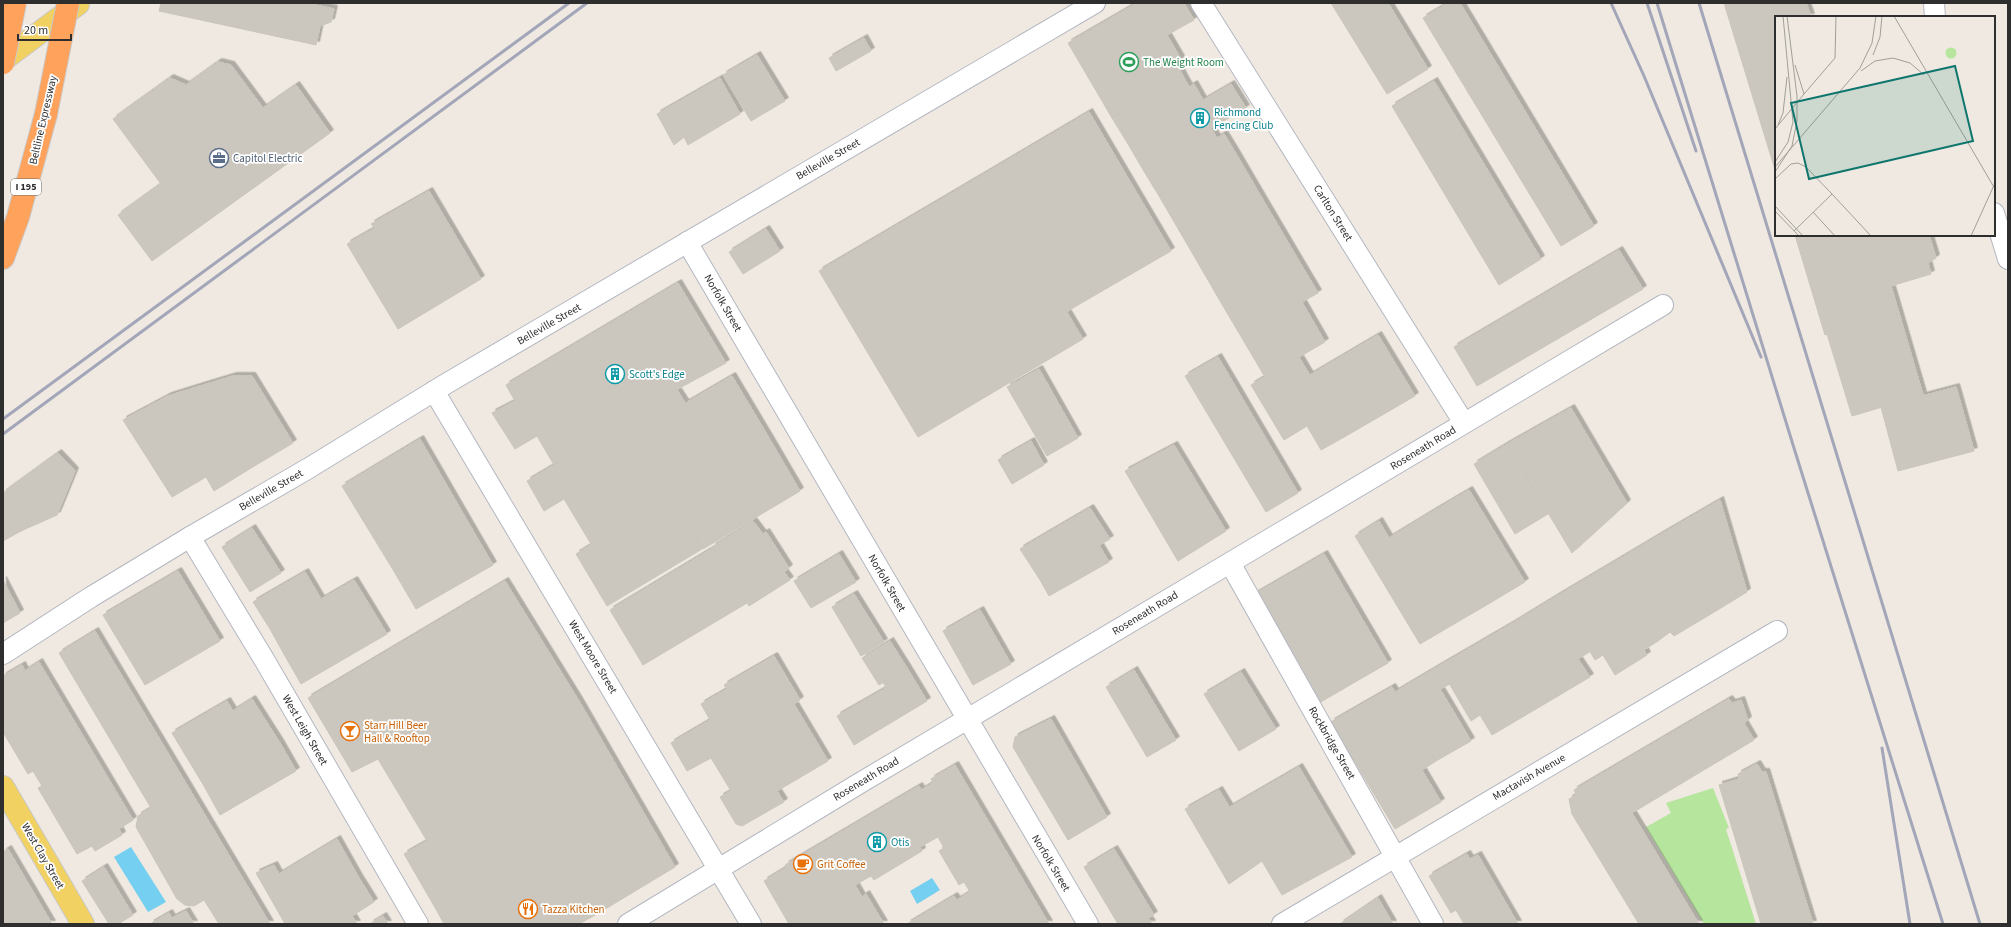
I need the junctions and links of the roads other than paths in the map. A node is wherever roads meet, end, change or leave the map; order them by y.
1 (15, 3) edge
2 (68, 3) edge
3 (79, 3) edge
4 (1095, 3) edge
5 (1201, 3) edge
6 (1934, 3) edge
7 (1935, 16) edge
8 (3, 60) edge
9 (3, 63) edge
10 (1995, 216) edge
11 (687, 242) junction
12 (3, 258) edge
13 (2008, 259) edge
14 (1663, 306) dead end
15 (434, 391) junction
16 (1464, 424) junction
17 (190, 537) junction
18 (1230, 563) junction
19 (1777, 630) dead end
20 (5, 653) edge
21 (966, 719) junction
22 (3, 787) edge
23 (1396, 857) junction
24 (718, 868) junction
25 (83, 924) edge
26 (418, 924) edge
27 (628, 924) edge
28 (752, 924) edge
29 (1088, 924) edge
30 (1282, 924) edge
31 (1433, 924) edge

1 - 9 highway, bridge
2 - 12 highway, Beltline Expressway / I 195, bridge
3 - 8 main road
4 - 11 street, Belleville Street
5 - 16 street, Carlton Street
6 - 7 street
10 - 13 street
11 - 15 street, Belleville Street
11 - 21 street, Norfolk Street
14 - 16 street, Roseneath Road
15 - 17 street, Belleville Street
15 - 24 street, West Moore Street
16 - 18 street, Roseneath Road
17 - 20 street, Belleville Street
17 - 26 street, West Leigh Street
18 - 21 street, Roseneath Road
18 - 23 street, Rockbridge Street
19 - 23 street, Mactavish Avenue
21 - 24 street, Roseneath Road
21 - 29 street, Norfolk Street
22 - 25 main road, West Clay Street
23 - 30 street, Mactavish Avenue
23 - 31 street, Rockbridge Street
24 - 27 street, Roseneath Road
24 - 28 street, West Moore Street

